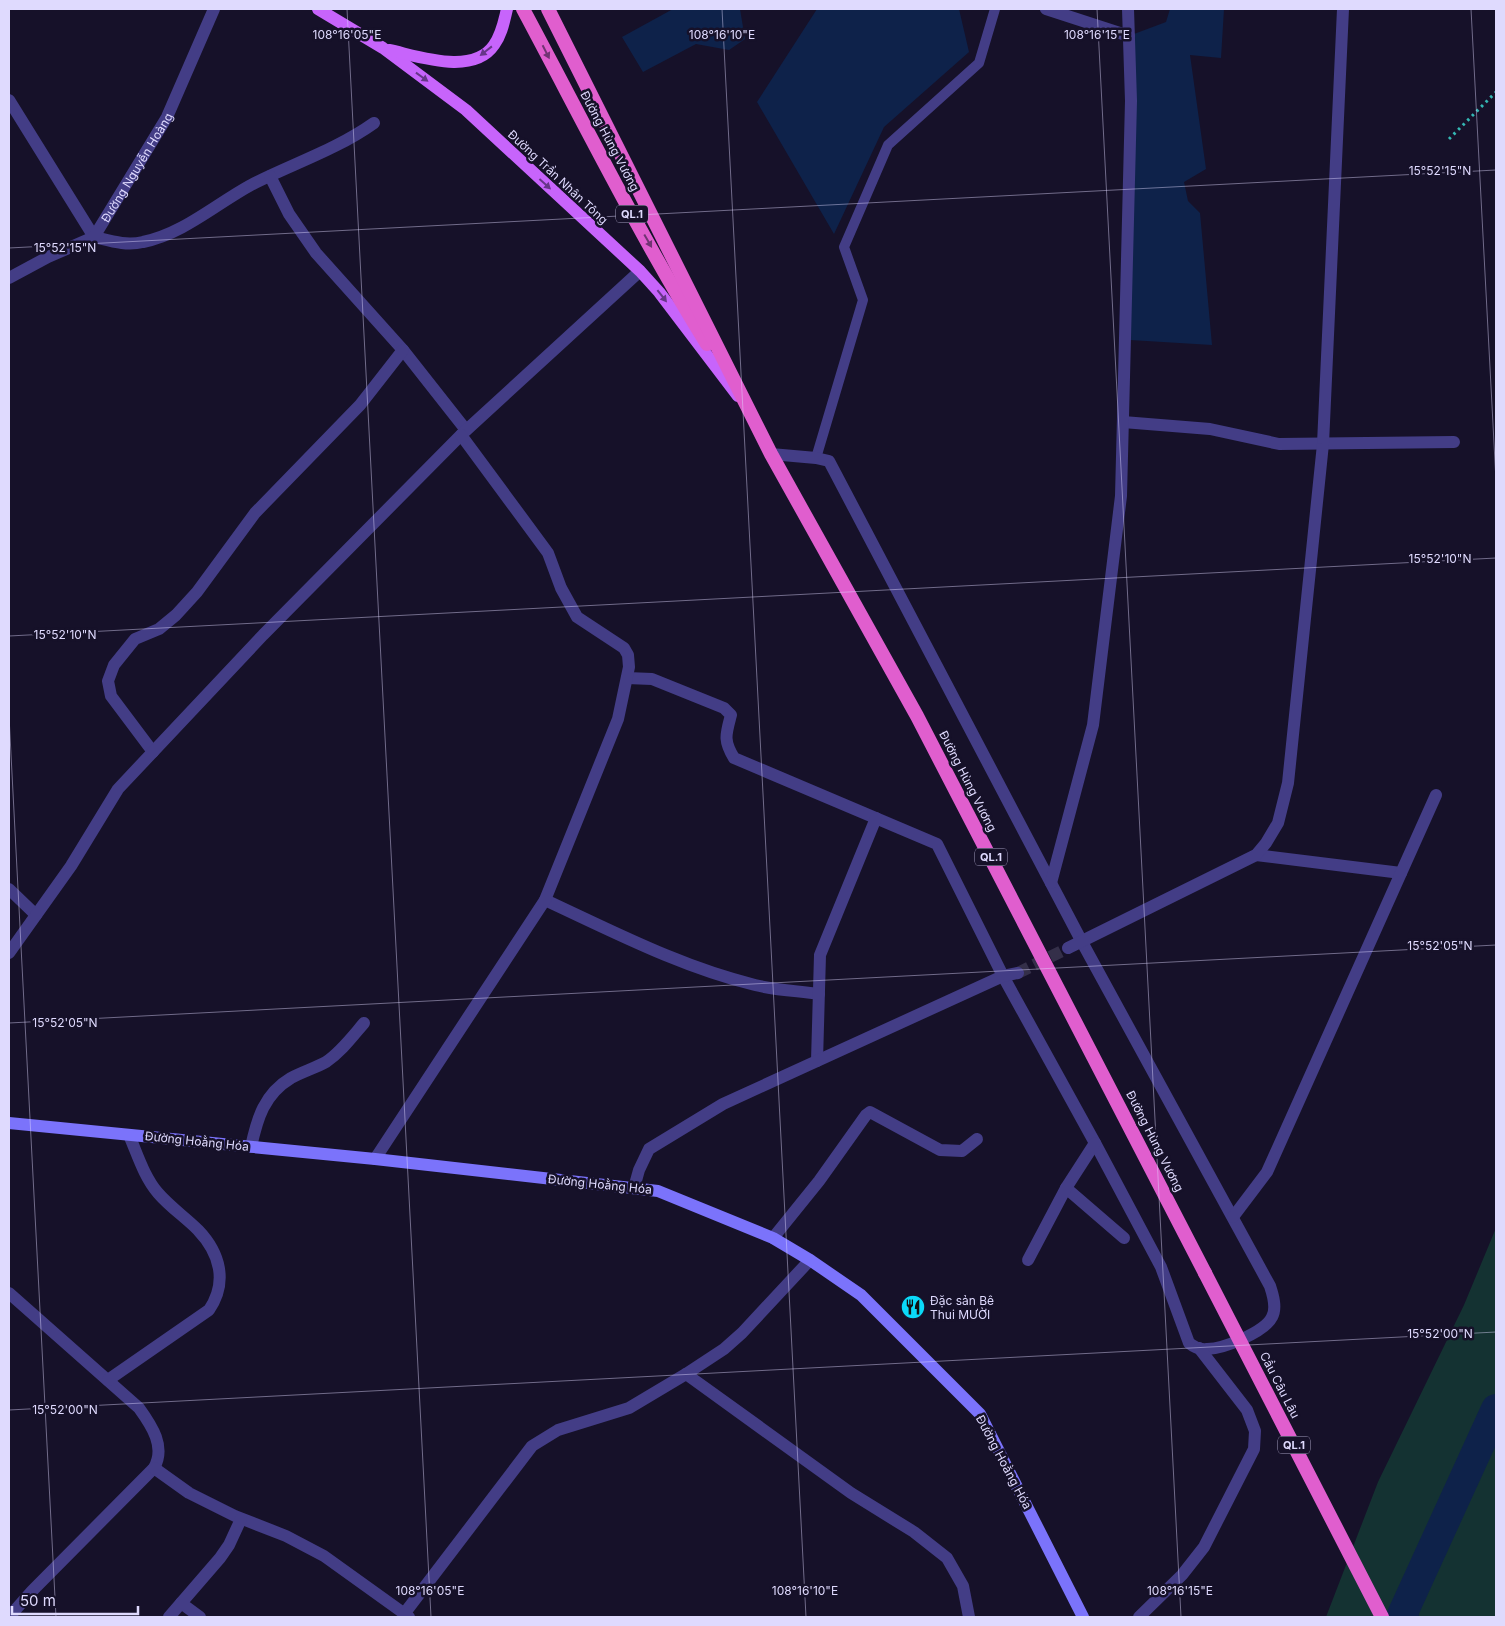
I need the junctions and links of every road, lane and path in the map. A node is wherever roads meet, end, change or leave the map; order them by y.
1 (214, 9) edge
2 (318, 9) edge
3 (506, 9) edge
4 (523, 9) edge
5 (548, 9) edge
6 (995, 9) edge
7 (1046, 9) edge
8 (1128, 9) edge
9 (1343, 9) edge
10 (1129, 36) junction
11 (383, 48) junction
12 (1496, 92) edge
13 (9, 100) edge
14 (374, 123) dead end
15 (1449, 139) dead end
16 (270, 176) junction
17 (94, 237) junction
18 (640, 271) junction
19 (9, 278) edge
20 (403, 350) junction
21 (752, 414) junction
22 (1123, 422) junction
23 (463, 433) junction
24 (1454, 442) dead end
25 (1323, 444) junction
26 (771, 454) junction
27 (816, 458) junction
28 (627, 678) junction
29 (153, 752) junction
30 (1436, 795) dead end
31 (876, 818) junction
32 (1256, 855) junction
33 (1401, 873) junction
34 (1051, 883) junction
35 (9, 889) edge
36 (546, 900) junction
37 (36, 915) junction
38 (1082, 942) junction
39 (1068, 948) tunnel mouth
40 (9, 952) edge
41 (1018, 973) tunnel mouth
42 (1003, 976) junction
43 (819, 994) junction
44 (364, 1023) dead end
45 (817, 1061) junction
46 (9, 1123) edge
47 (129, 1134) junction
48 (977, 1139) dead end
49 (1095, 1143) junction
50 (251, 1146) junction
51 (375, 1159) junction
52 (634, 1188) junction
53 (1066, 1188) junction
54 (1234, 1217) junction
55 (773, 1238) junction
56 (1124, 1238) dead end
57 (810, 1260) junction
58 (1028, 1260) dead end
59 (1205, 1272) joint
60 (9, 1293) edge
61 (1198, 1348) junction
62 (686, 1374) junction
63 (108, 1380) junction
64 (154, 1468) junction
65 (241, 1519) junction
66 (181, 1603) junction
67 (407, 1616) edge
68 (9, 1617) edge
69 (169, 1617) edge
70 (200, 1617) edge
71 (969, 1617) edge
72 (1083, 1617) edge
73 (1139, 1617) edge
74 (1382, 1617) edge

1 - 17 street, Đường Nguyễn Hoàng
2 - 11 main road, Đường Trần Nhân Tông
3 -> 11 main road, Đường Trần Nhân Tông
4 -> 21 highway, Đường Hùng Vương / QL.1
5 - 21 highway, Đường Hùng Vương / QL.1
6 - 27 lane
7 - 10 street
8 - 10 street
9 - 25 street
10 - 22 street
11 -> 18 main road, Đường Trần Nhân Tông
12 - 15 path
13 - 17 street
14 - 16 street
16 - 17 street
16 - 20 street
17 - 19 street, Đường Nguyễn Hoàng
18 -> 21 main road, Đường Trần Nhân Tông
18 - 23 street
20 - 23 street
20 - 29 street
21 - 26 highway, Đường Hùng Vương / QL.1
22 - 25 street
22 - 34 street
23 - 28 street
23 - 29 street
24 - 25 street
25 - 32 street
26 - 27 street
26 - 59 highway, Đường Hùng Vương / QL.1
27 - 34 street
28 - 31 street
28 - 36 street
29 - 37 street
30 - 33 street
31 - 42 street
31 - 43 street
32 - 33 street
32 - 38 street
33 - 54 street
34 - 38 street
35 - 37 street
36 - 43 street
36 - 51 street
37 - 40 street
38 - 39 street
38 - 54 street
41 - 42 street
42 - 45 street
42 - 49 street
43 - 45 street
44 - 50 street
45 - 52 street
46 - 47 main road, Đường Hoằng Hóa
47 - 50 main road, Đường Hoằng Hóa
47 - 63 street
48 - 55 street
49 - 53 street
49 - 61 street
50 - 51 main road, Đường Hoằng Hóa
51 - 52 main road, Đường Hoằng Hóa
52 - 55 main road, Đường Hoằng Hóa
53 - 56 street
53 - 58 street
54 - 61 street
55 - 57 main road, Đường Hoằng Hóa
57 - 62 street
57 - 72 main road, Đường Hoằng Hóa
59 - 74 highway, Cầu Câu Lâu / QL.1, bridge
60 - 63 street
61 - 73 street
62 - 67 street
62 - 71 street
63 - 64 street
64 - 65 street
64 - 68 street
65 - 66 street
65 - 67 street
66 - 69 street
66 - 70 street

